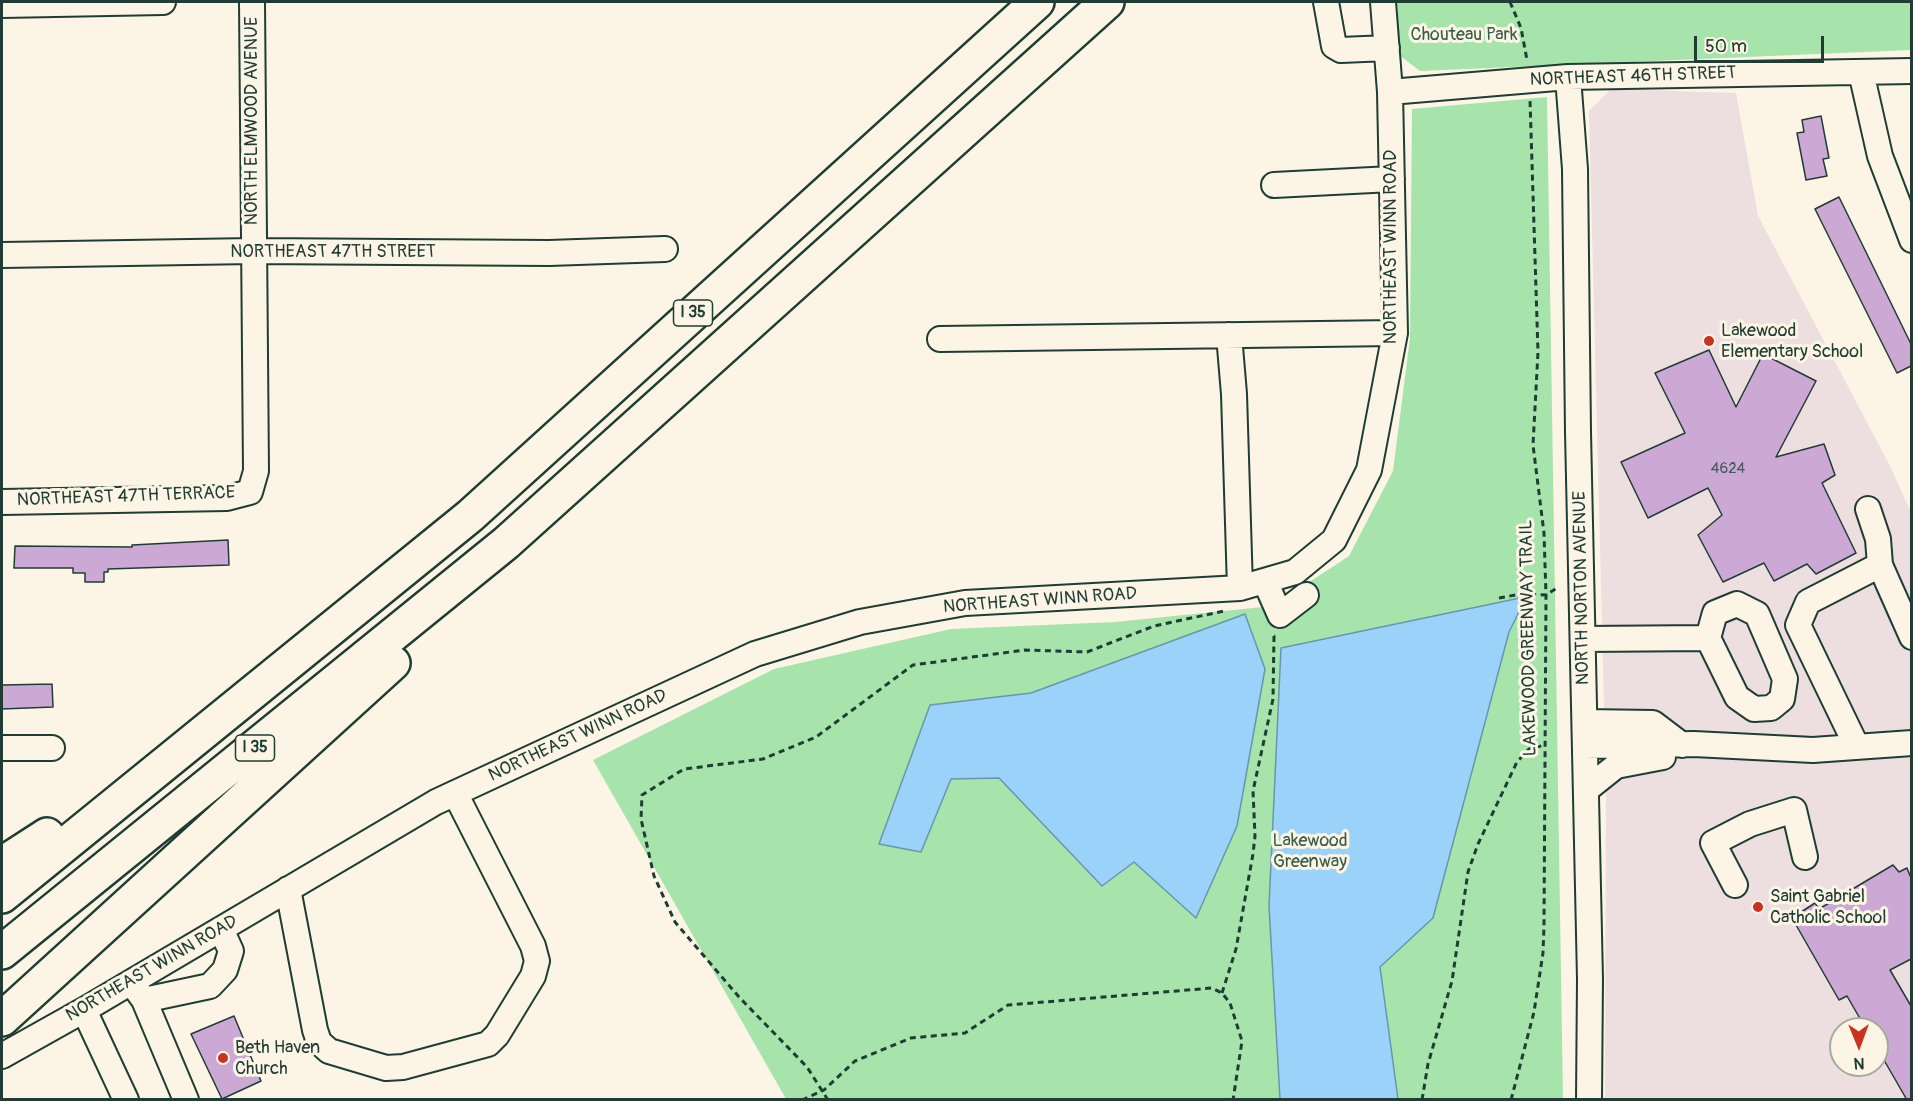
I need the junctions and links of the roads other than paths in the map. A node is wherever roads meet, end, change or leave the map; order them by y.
1 (163, 2) edge
2 (252, 2) edge
3 (1037, 2) edge
4 (1107, 2) edge
5 (1326, 2) edge
6 (1383, 2) edge
7 (2, 5) edge
8 (1387, 48) junction
9 (1911, 71) edge
10 (1861, 72) junction
11 (1568, 77) junction
12 (1390, 92) junction
13 (1392, 179) junction
14 (1274, 185) dead end
15 (1911, 240) edge
16 (665, 249) dead end
17 (253, 251) junction
18 (2, 255) edge
19 (1395, 333) junction
20 (1229, 335) junction
21 (940, 339) dead end
22 (250, 492) joint
23 (2, 502) edge
24 (1868, 509) dead end
25 (506, 543) junction
26 (1880, 565) junction
27 (1264, 581) junction
28 (1240, 588) junction
29 (1306, 595) dead end
30 (1911, 637) edge
31 (1708, 638) dead end
32 (1583, 639) junction
33 (1585, 734) junction
34 (1911, 743) edge
35 (1682, 745) junction
36 (1857, 747) junction
37 (2, 748) edge
38 (52, 748) dead end
39 (170, 757) junction
40 (1586, 790) junction
41 (455, 793) junction
42 (1805, 857) dead end
43 (2, 864) edge
44 (1735, 885) dead end
45 (288, 889) junction
46 (2, 896) edge
47 (221, 929) junction
48 (2, 952) edge
49 (138, 991) junction
50 (84, 1010) junction
51 (2, 1019) edge
52 (2, 1056) edge
53 (126, 1100) edge
54 (186, 1100) edge
55 (1589, 1100) edge

1 - 7 street
2 - 17 street, NORTH ELMWOOD AVENUE
3 - 39 highway, I 35
4 - 25 highway, I 35
5 - 8 street
6 - 8 street, NORTHEAST WINN ROAD
8 - 12 street, NORTHEAST WINN ROAD
9 - 10 street, NORTHEAST 46TH STREET
10 - 11 street, NORTHEAST 46TH STREET
10 - 15 street
11 - 12 street, NORTHEAST 46TH STREET
11 - 32 street, NORTH NORTON AVENUE
12 - 13 street, NORTHEAST WINN ROAD
13 - 14 street
13 - 19 street, NORTHEAST WINN ROAD
16 - 17 street, NORTHEAST 47TH STREET
17 - 18 street, NORTHEAST 47TH STREET
17 - 22 street, NORTH ELMWOOD AVENUE
19 - 20 street
19 - 27 street, NORTHEAST WINN ROAD
20 - 21 street
20 - 28 street
22 - 23 street, NORTHEAST 47TH TERRACE
24 - 26 street
25 - 48 highway, I 35
25 - 51 highway
26 - 30 street
26 - 36 street
27 - 28 street, NORTHEAST WINN ROAD
27 - 29 street
28 - 41 street, NORTHEAST WINN ROAD
31 - 32 street
32 - 33 street, NORTH NORTON AVENUE
33 - 35 street
33 - 40 street, NORTH NORTON AVENUE
34 - 36 street
35 - 36 street
35 - 40 street
37 - 38 street
39 - 43 highway
39 - 46 highway, I 35
40 - 55 street, NORTH NORTON AVENUE
41 - 45 street, NORTHEAST WINN ROAD
41 - 45 street
42 - 44 street
45 - 47 street, NORTHEAST WINN ROAD
47 - 49 street, NORTHEAST WINN ROAD
47 - 49 street
49 - 50 street, NORTHEAST WINN ROAD
49 - 54 street
50 - 52 street, NORTHEAST WINN ROAD
50 - 53 street

